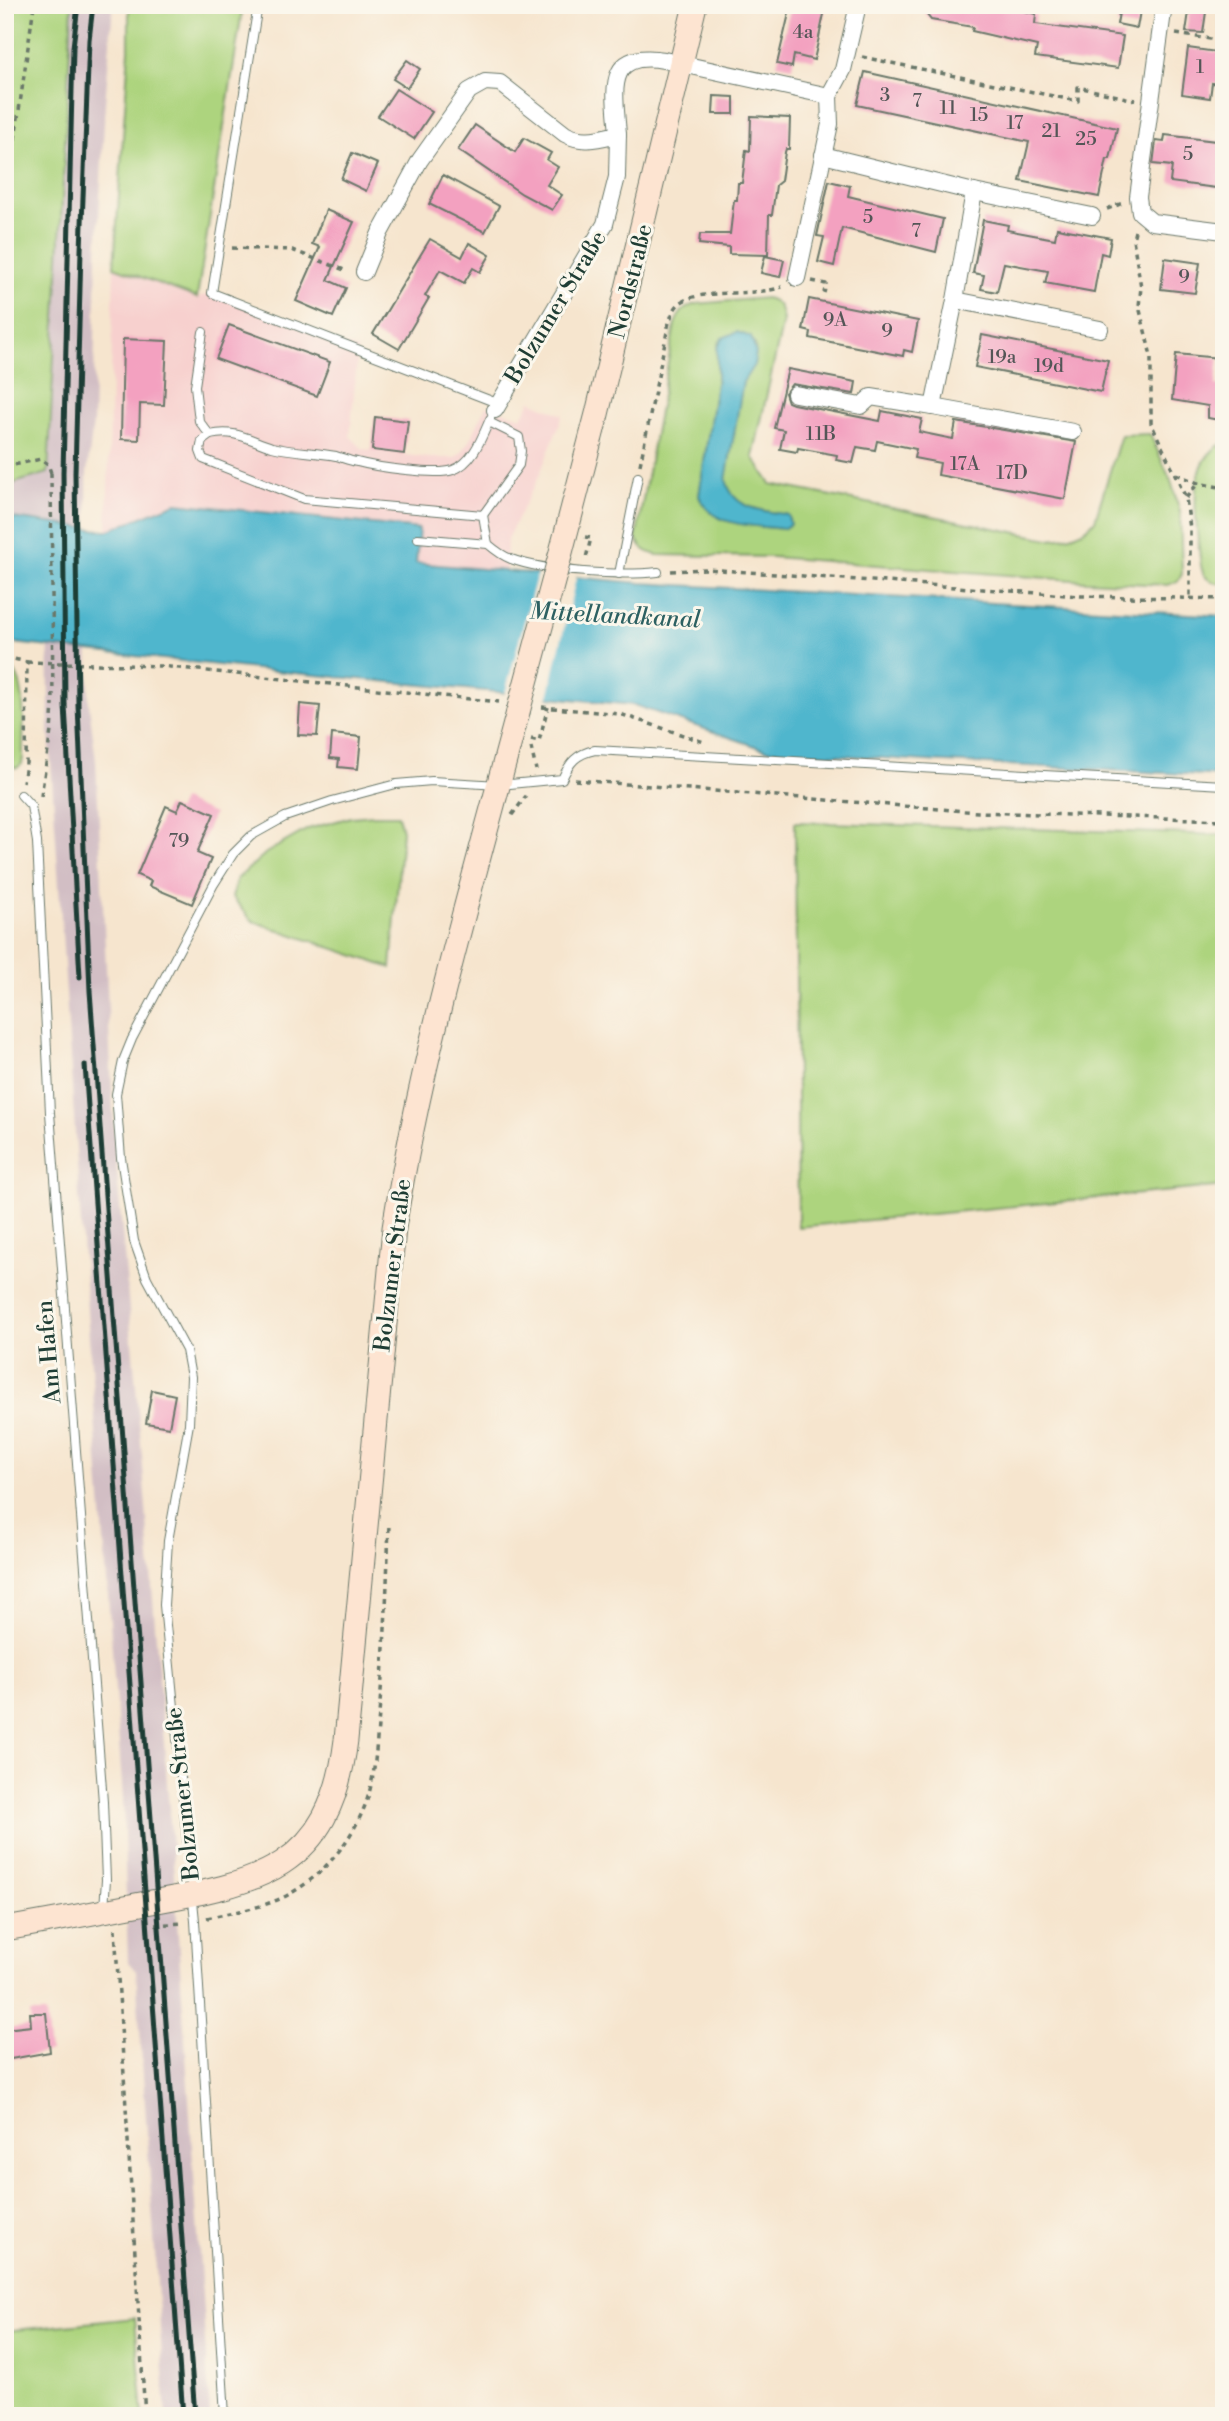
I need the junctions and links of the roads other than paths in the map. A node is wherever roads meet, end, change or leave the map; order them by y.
1 (258, 5) edge
2 (695, 5) edge
3 (858, 5) edge
4 (1164, 5) edge
5 (682, 64) junction
6 (829, 96) junction
7 (618, 134) junction
8 (823, 155) junction
9 (974, 191) junction
10 (1091, 216) road end
11 (1224, 231) edge
12 (364, 272) road end
13 (797, 278) road end
14 (956, 300) junction
15 (1100, 329) dead end
16 (203, 332) dead end
17 (795, 394) dead end
18 (933, 407) junction
19 (494, 412) junction
20 (1073, 432) dead end
21 (210, 435) junction
22 (638, 477) road end
23 (483, 515) junction
24 (418, 538) dead end
25 (488, 544) junction
26 (560, 556) joint
27 (658, 572) road end
28 (620, 573) junction
29 (499, 785) junction
30 (1224, 785) edge
31 (21, 795) road end
32 (192, 1895) junction
33 (109, 1910) junction
34 (5, 1929) edge
35 (225, 2416) edge

1 - 19 lane
2 - 5 main road, Nordstraße
3 - 6 street
4 - 11 street
5 - 6 street
5 - 7 street, Bolzumer Straße
5 - 26 main road, Nordstraße
6 - 8 street
7 - 12 street
7 - 19 street, Bolzumer Straße
8 - 9 street
8 - 13 street
9 - 10 street
9 - 14 street
14 - 15 street
14 - 18 street
16 - 21 lane
17 - 18 street
18 - 20 street
19 - 21 lane, Bolzumer Straße
19 - 23 lane
21 - 23 lane
22 - 28 lane
23 - 25 lane
24 - 25 lane
25 - 28 lane
26 - 29 main road, Bolzumer Straße, bridge
27 - 28 lane
29 - 30 lane
29 - 32 main road, Bolzumer Straße
29 - 32 lane, Bolzumer Straße
31 - 33 lane, Am Hafen
32 - 33 main road
32 - 35 lane
33 - 34 main road

